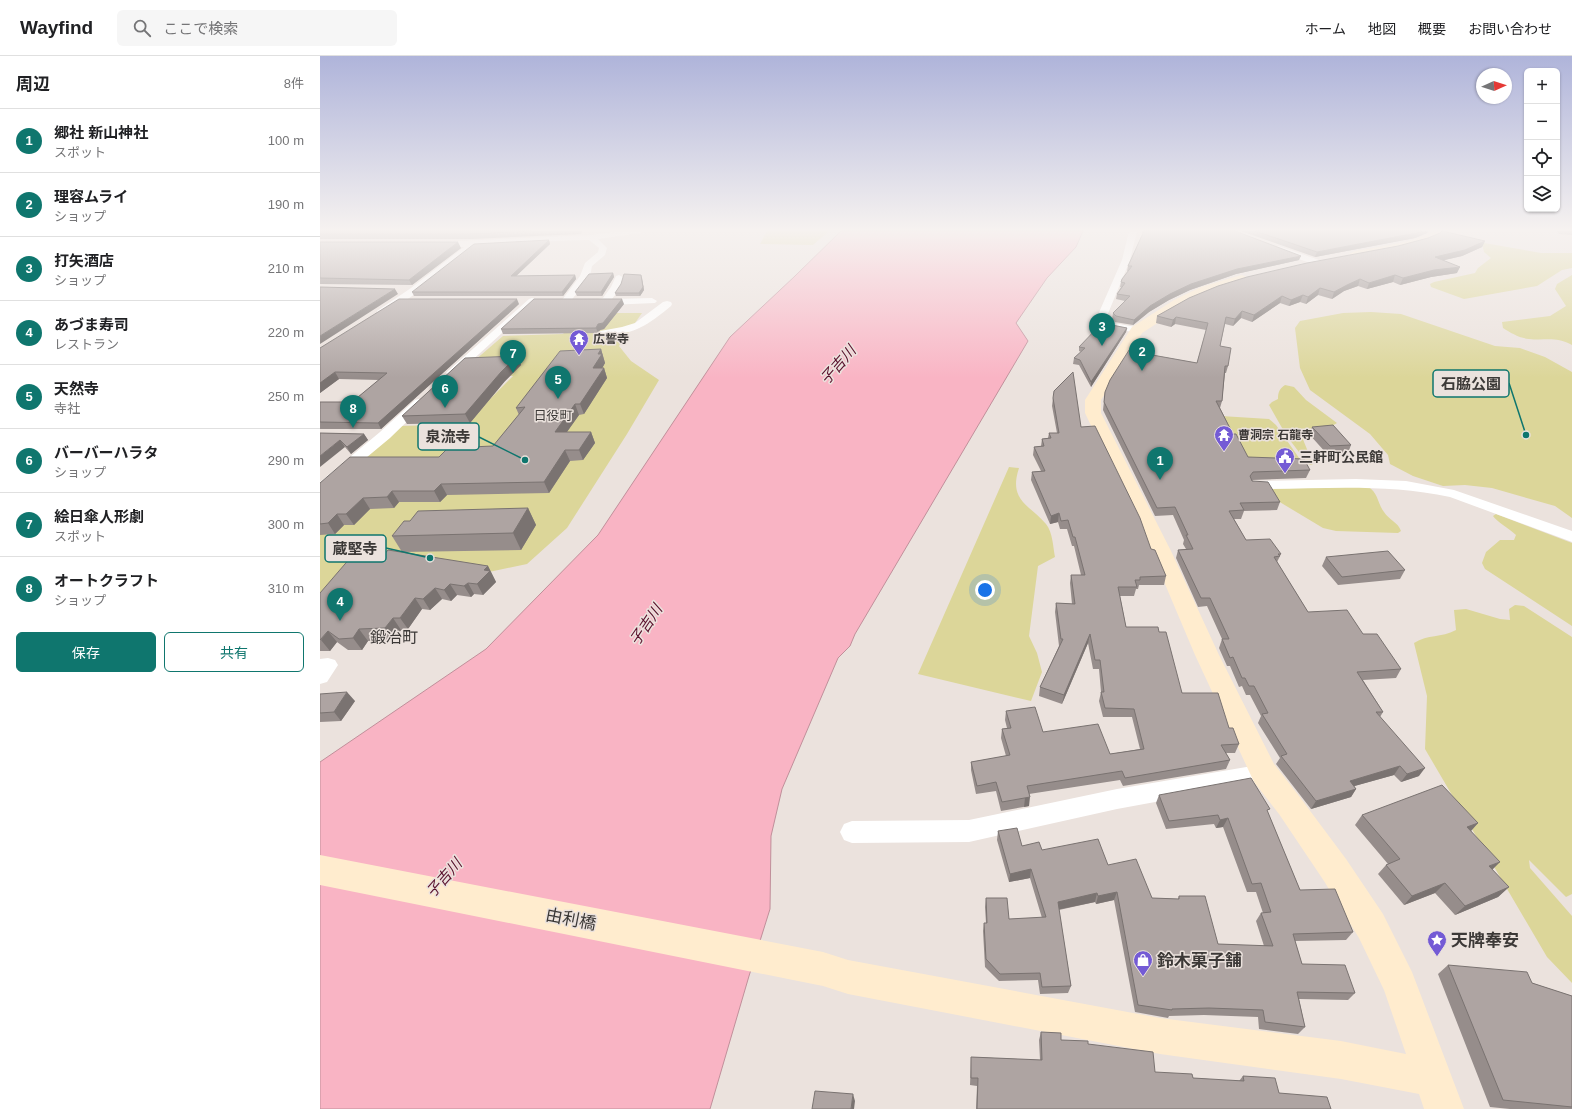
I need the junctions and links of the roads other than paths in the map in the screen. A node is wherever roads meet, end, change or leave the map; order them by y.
1 (431, 280) edge
2 (582, 280) edge
3 (618, 280) edge
4 (1118, 280) edge
5 (1237, 280) edge
6 (516, 301) edge
7 (652, 301) dead end
8 (606, 302) junction
9 (667, 304) dead end
10 (373, 317) edge
11 (1137, 330) junction
12 (604, 333) dead end
13 (443, 381) edge
14 (426, 397) edge
15 (363, 434) edge
16 (385, 435) junction
17 (1256, 485) edge
18 (320, 489) edge
19 (1572, 537) edge
20 (320, 666) edge
21 (320, 677) edge
22 (1264, 773) junction
23 (852, 832) dead end
24 (320, 870) edge
25 (1438, 1093) edge

1 - 10 street
2 - 8 street
3 - 8 street
4 - 11 street
5 - 11 street
6 - 13 street
7 - 8 street
9 - 12 street
11 - 22 street
14 - 16 street
15 - 16 street
16 - 18 street
17 - 19 street
20 - 21 street
22 - 23 street
22 - 25 street
24 - 25 street, 由利橋

